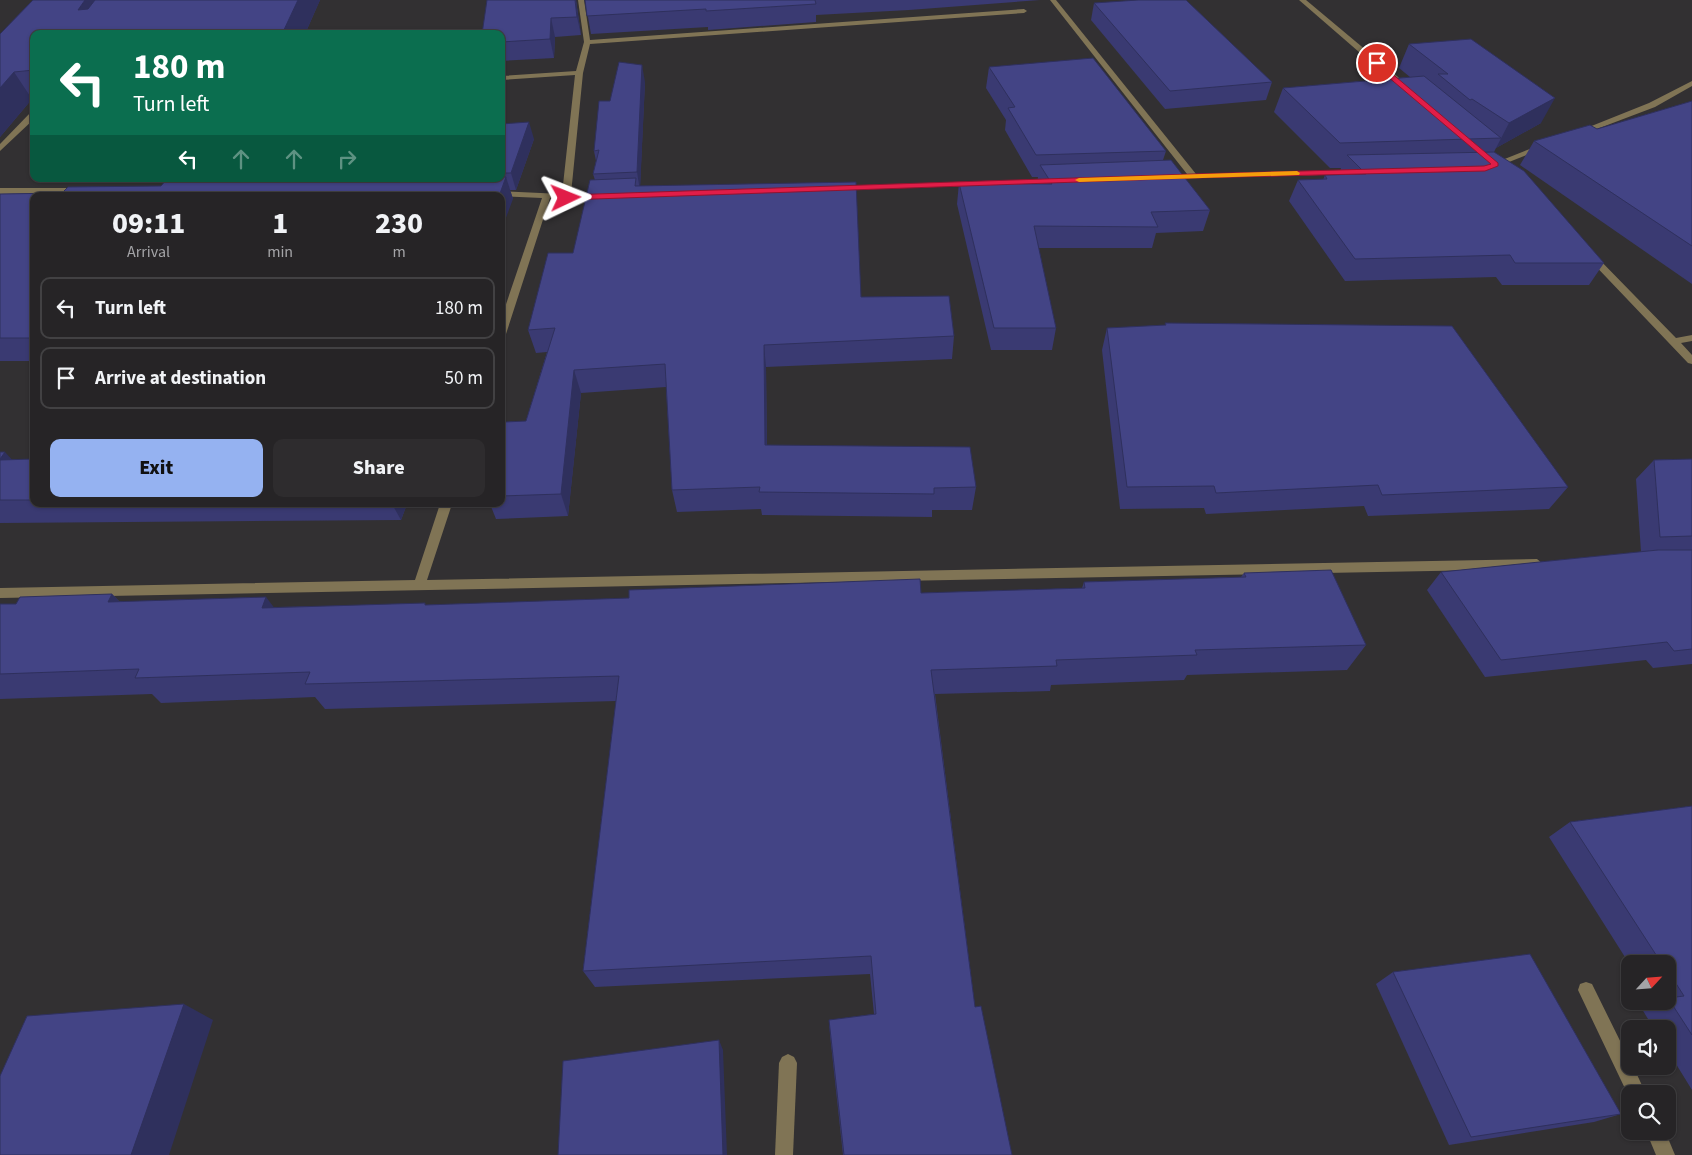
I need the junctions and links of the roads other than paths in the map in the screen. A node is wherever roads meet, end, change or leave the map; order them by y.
1 (581, 0) edge
2 (1053, 0) edge
3 (1302, 0) edge
4 (1024, 11) dead end
5 (587, 42) junction
6 (579, 72) junction
7 (505, 78) edge
8 (1692, 83) edge
9 (1414, 95) edge
10 (30, 118) edge
11 (1569, 136) edge
12 (1551, 143) edge
13 (0, 149) edge
14 (1492, 165) edge
15 (1368, 172) edge
16 (1193, 176) junction
17 (1154, 177) edge
18 (1064, 180) edge
19 (835, 188) edge
20 (0, 191) edge
21 (89, 192) edge
22 (505, 194) edge
23 (546, 195) junction
24 (615, 196) edge
25 (566, 198) junction
26 (1586, 250) edge
27 (505, 322) edge
28 (1692, 338) edge
29 (1674, 342) junction
30 (1692, 362) edge
31 (445, 507) edge
32 (1553, 564) edge
33 (420, 584) junction
34 (0, 593) edge
35 (1586, 990) dead end
36 (788, 1063) dead end
37 (1633, 1085) edge
38 (1659, 1140) edge
39 (784, 1155) edge
40 (1666, 1155) edge

1 - 5 street
2 - 16 street
3 - 9 street
4 - 5 street
5 - 6 street
6 - 7 street
6 - 25 street
8 - 11 street
10 - 13 street
12 - 14 street
15 - 16 street
16 - 17 street
18 - 19 street
20 - 21 street
22 - 23 street
23 - 25 street
23 - 27 street
24 - 25 street
26 - 29 street
28 - 29 street
29 - 30 street
31 - 33 street
32 - 33 street
33 - 34 street
35 - 37 street
36 - 39 street
38 - 40 street

